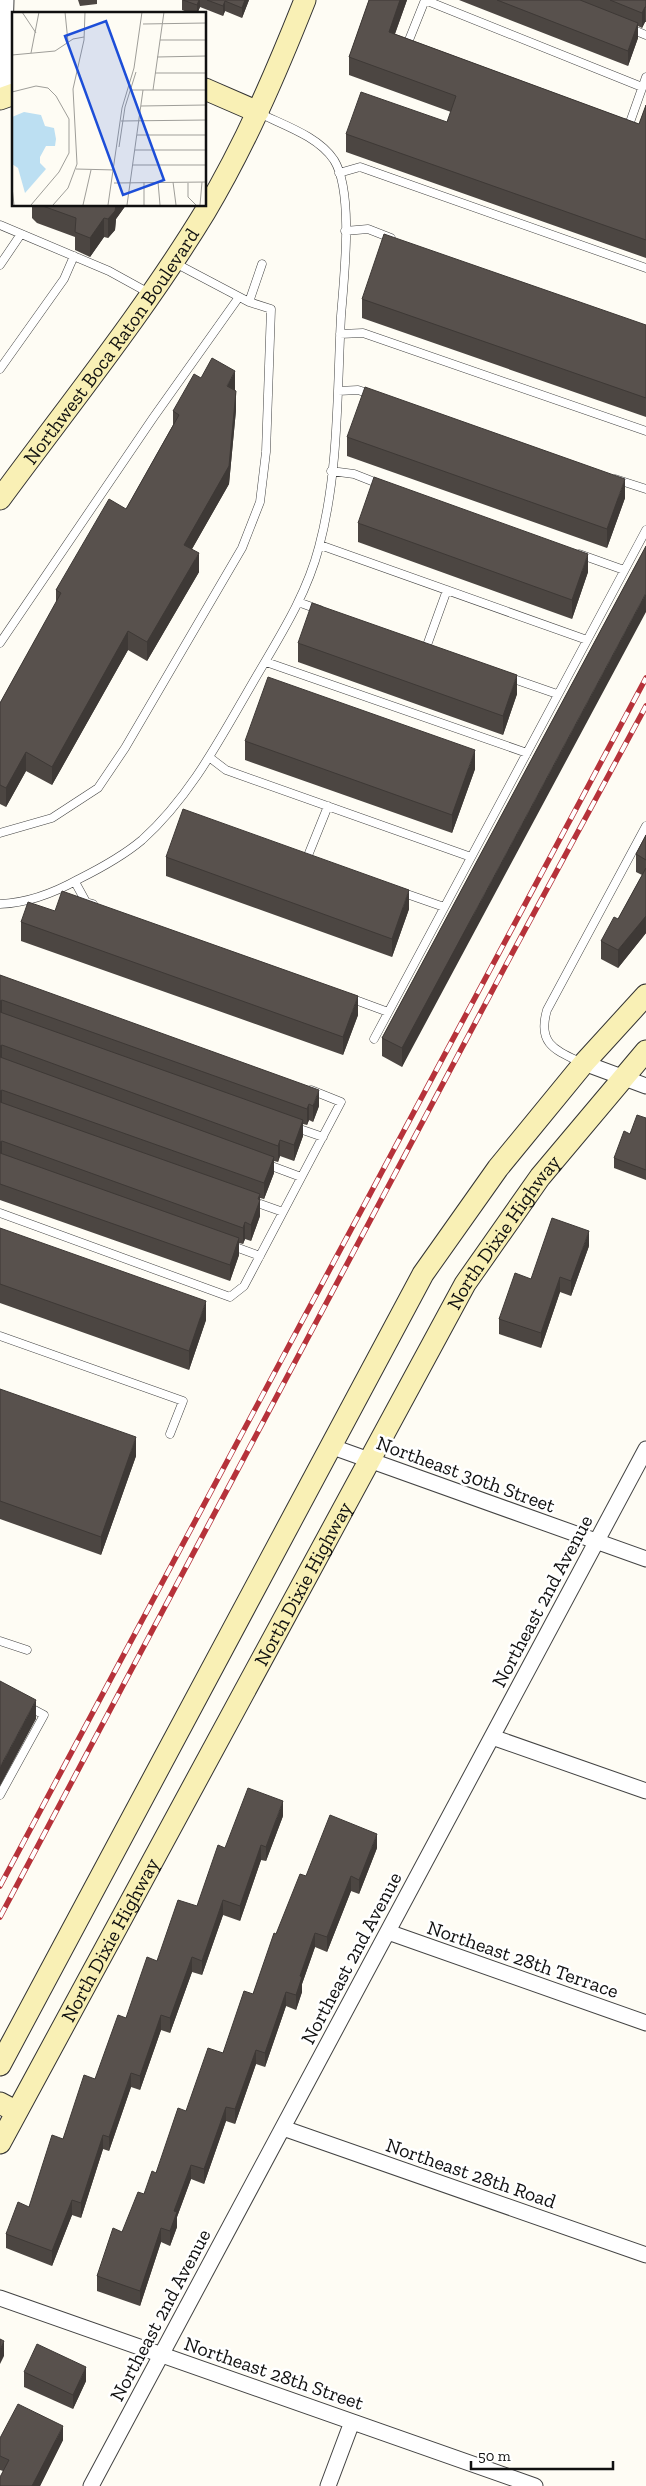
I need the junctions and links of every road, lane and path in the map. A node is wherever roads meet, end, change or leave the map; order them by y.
1 (6, 0) edge
2 (305, 0) edge
3 (425, 0) edge
4 (620, 24) edge
5 (646, 35) edge
6 (416, 48) edge
7 (646, 77) edge
8 (642, 87) junction
9 (206, 89) edge
10 (7, 97) edge
11 (258, 112) junction
12 (620, 122) edge
13 (339, 174) junction
14 (0, 225) edge
15 (345, 231) junction
16 (21, 234) junction
17 (396, 239) edge
18 (74, 256) junction
19 (173, 262) junction
20 (0, 264) edge
21 (262, 264) dead end
22 (646, 268) edge
23 (150, 294) junction
24 (239, 297) junction
25 (248, 302) junction
26 (340, 334) junction
27 (0, 369) edge
28 (338, 390) junction
29 (385, 400) edge
30 (646, 431) edge
31 (331, 471) junction
32 (606, 476) edge
33 (391, 488) edge
34 (646, 489) edge
35 (0, 499) edge
36 (646, 530) edge
37 (320, 544) junction
38 (568, 550) edge
39 (624, 570) junction
40 (447, 590) junction
41 (298, 602) junction
42 (326, 612) edge
43 (587, 640) junction
44 (0, 644) edge
45 (417, 644) edge
46 (426, 648) junction
47 (436, 651) edge
48 (266, 662) junction
49 (501, 674) edge
50 (558, 694) junction
51 (526, 753) junction
52 (209, 756) junction
53 (178, 803) junction
54 (328, 806) junction
55 (185, 808) edge
56 (646, 826) edge
57 (0, 832) edge
58 (298, 855) edge
59 (471, 857) junction
60 (307, 858) junction
61 (316, 861) edge
62 (75, 882) junction
63 (390, 888) edge
64 (0, 904) edge
65 (444, 907) junction
66 (104, 908) edge
67 (342, 995) edge
68 (646, 995) edge
69 (388, 1012) junction
70 (374, 1039) dead end
71 (646, 1051) edge
72 (584, 1064) junction
73 (622, 1077) junction
74 (646, 1086) edge
75 (304, 1088) edge
76 (286, 1124) edge
77 (323, 1137) junction
78 (256, 1160) edge
79 (301, 1177) junction
80 (247, 1199) edge
81 (283, 1212) junction
82 (0, 1213) edge
83 (223, 1242) edge
84 (260, 1256) junction
85 (0, 1336) edge
86 (170, 1434) dead end
87 (330, 1446) junction
88 (646, 1448) edge
89 (369, 1460) junction
90 (596, 1542) junction
91 (646, 1559) edge
92 (0, 1641) edge
93 (27, 1650) dead end
94 (18, 1701) edge
95 (492, 1737) junction
96 (646, 1791) edge
97 (0, 1795) edge
98 (388, 1932) junction
99 (646, 2023) edge
100 (0, 2065) edge
101 (8, 2107) edge
102 (283, 2128) junction
103 (0, 2143) edge
104 (646, 2255) edge
105 (0, 2298) edge
106 (161, 2355) junction
107 (352, 2422) junction
108 (91, 2486) edge
109 (328, 2486) edge
110 (535, 2486) edge

1 - 10 street
2 - 11 main road, Northwest Boca Raton Boulevard
3 - 6 lane
3 - 8 lane
4 - 5 lane
7 - 8 lane
8 - 12 lane
9 - 11 main road
11 - 13 lane
11 - 19 main road, Northwest Boca Raton Boulevard
13 - 15 lane
13 - 22 lane
14 - 16 lane
15 - 17 lane
15 - 26 lane
16 - 18 lane
16 - 20 lane
18 - 23 lane
18 - 27 lane
19 - 23 main road, Northwest Boca Raton Boulevard
19 - 24 lane
21 - 25 lane
23 - 35 main road, Northwest Boca Raton Boulevard
24 - 25 lane
24 - 44 lane
25 - 57 lane
26 - 28 lane
26 - 30 lane
28 - 29 lane
28 - 31 lane
31 - 33 lane
31 - 37 lane
32 - 34 lane
36 - 39 lane
37 - 40 lane
37 - 41 lane
38 - 39 lane
39 - 43 lane
40 - 43 lane
40 - 46 lane
41 - 42 lane
41 - 48 lane
43 - 50 lane
45 - 46 lane
46 - 47 lane
48 - 51 lane
48 - 52 lane
49 - 50 lane
50 - 51 lane
51 - 59 lane
52 - 53 lane
52 - 54 lane
53 - 55 lane
53 - 62 lane
54 - 59 lane
54 - 60 lane
56 - 72 lane
58 - 60 lane
59 - 65 lane
60 - 61 lane
62 - 64 lane
62 - 66 lane
63 - 65 lane
65 - 69 lane
67 - 69 lane
68 - 72 main road, North Dixie Highway
69 - 70 lane
71 - 73 main road, North Dixie Highway
72 - 73 street
72 - 87 main road, North Dixie Highway
73 - 74 street
73 - 89 main road, North Dixie Highway
75 - 77 lane
76 - 77 lane
77 - 79 lane
78 - 79 lane
79 - 81 lane
80 - 81 lane
81 - 84 lane
82 - 84 lane
83 - 84 lane
85 - 86 lane
87 - 89 street, Northeast 30th Street
87 - 100 main road, North Dixie Highway
88 - 90 street, Northeast 2nd Avenue
89 - 90 street, Northeast 30th Street
89 - 101 main road, North Dixie Highway
90 - 91 street, Northeast 30th Street
90 - 95 street, Northeast 2nd Avenue
92 - 93 lane
94 - 97 lane
95 - 96 street
95 - 98 street, Northeast 2nd Avenue
98 - 99 street, Northeast 28th Terrace
98 - 102 street, Northeast 2nd Avenue
101 - 103 main road, North Dixie Highway
102 - 104 street, Northeast 28th Road
102 - 106 street, Northeast 2nd Avenue
105 - 106 street, Northeast 28th Street
106 - 107 street, Northeast 28th Street
106 - 108 street, Northeast 2nd Avenue
107 - 109 street
107 - 110 street, Northeast 28th Street

